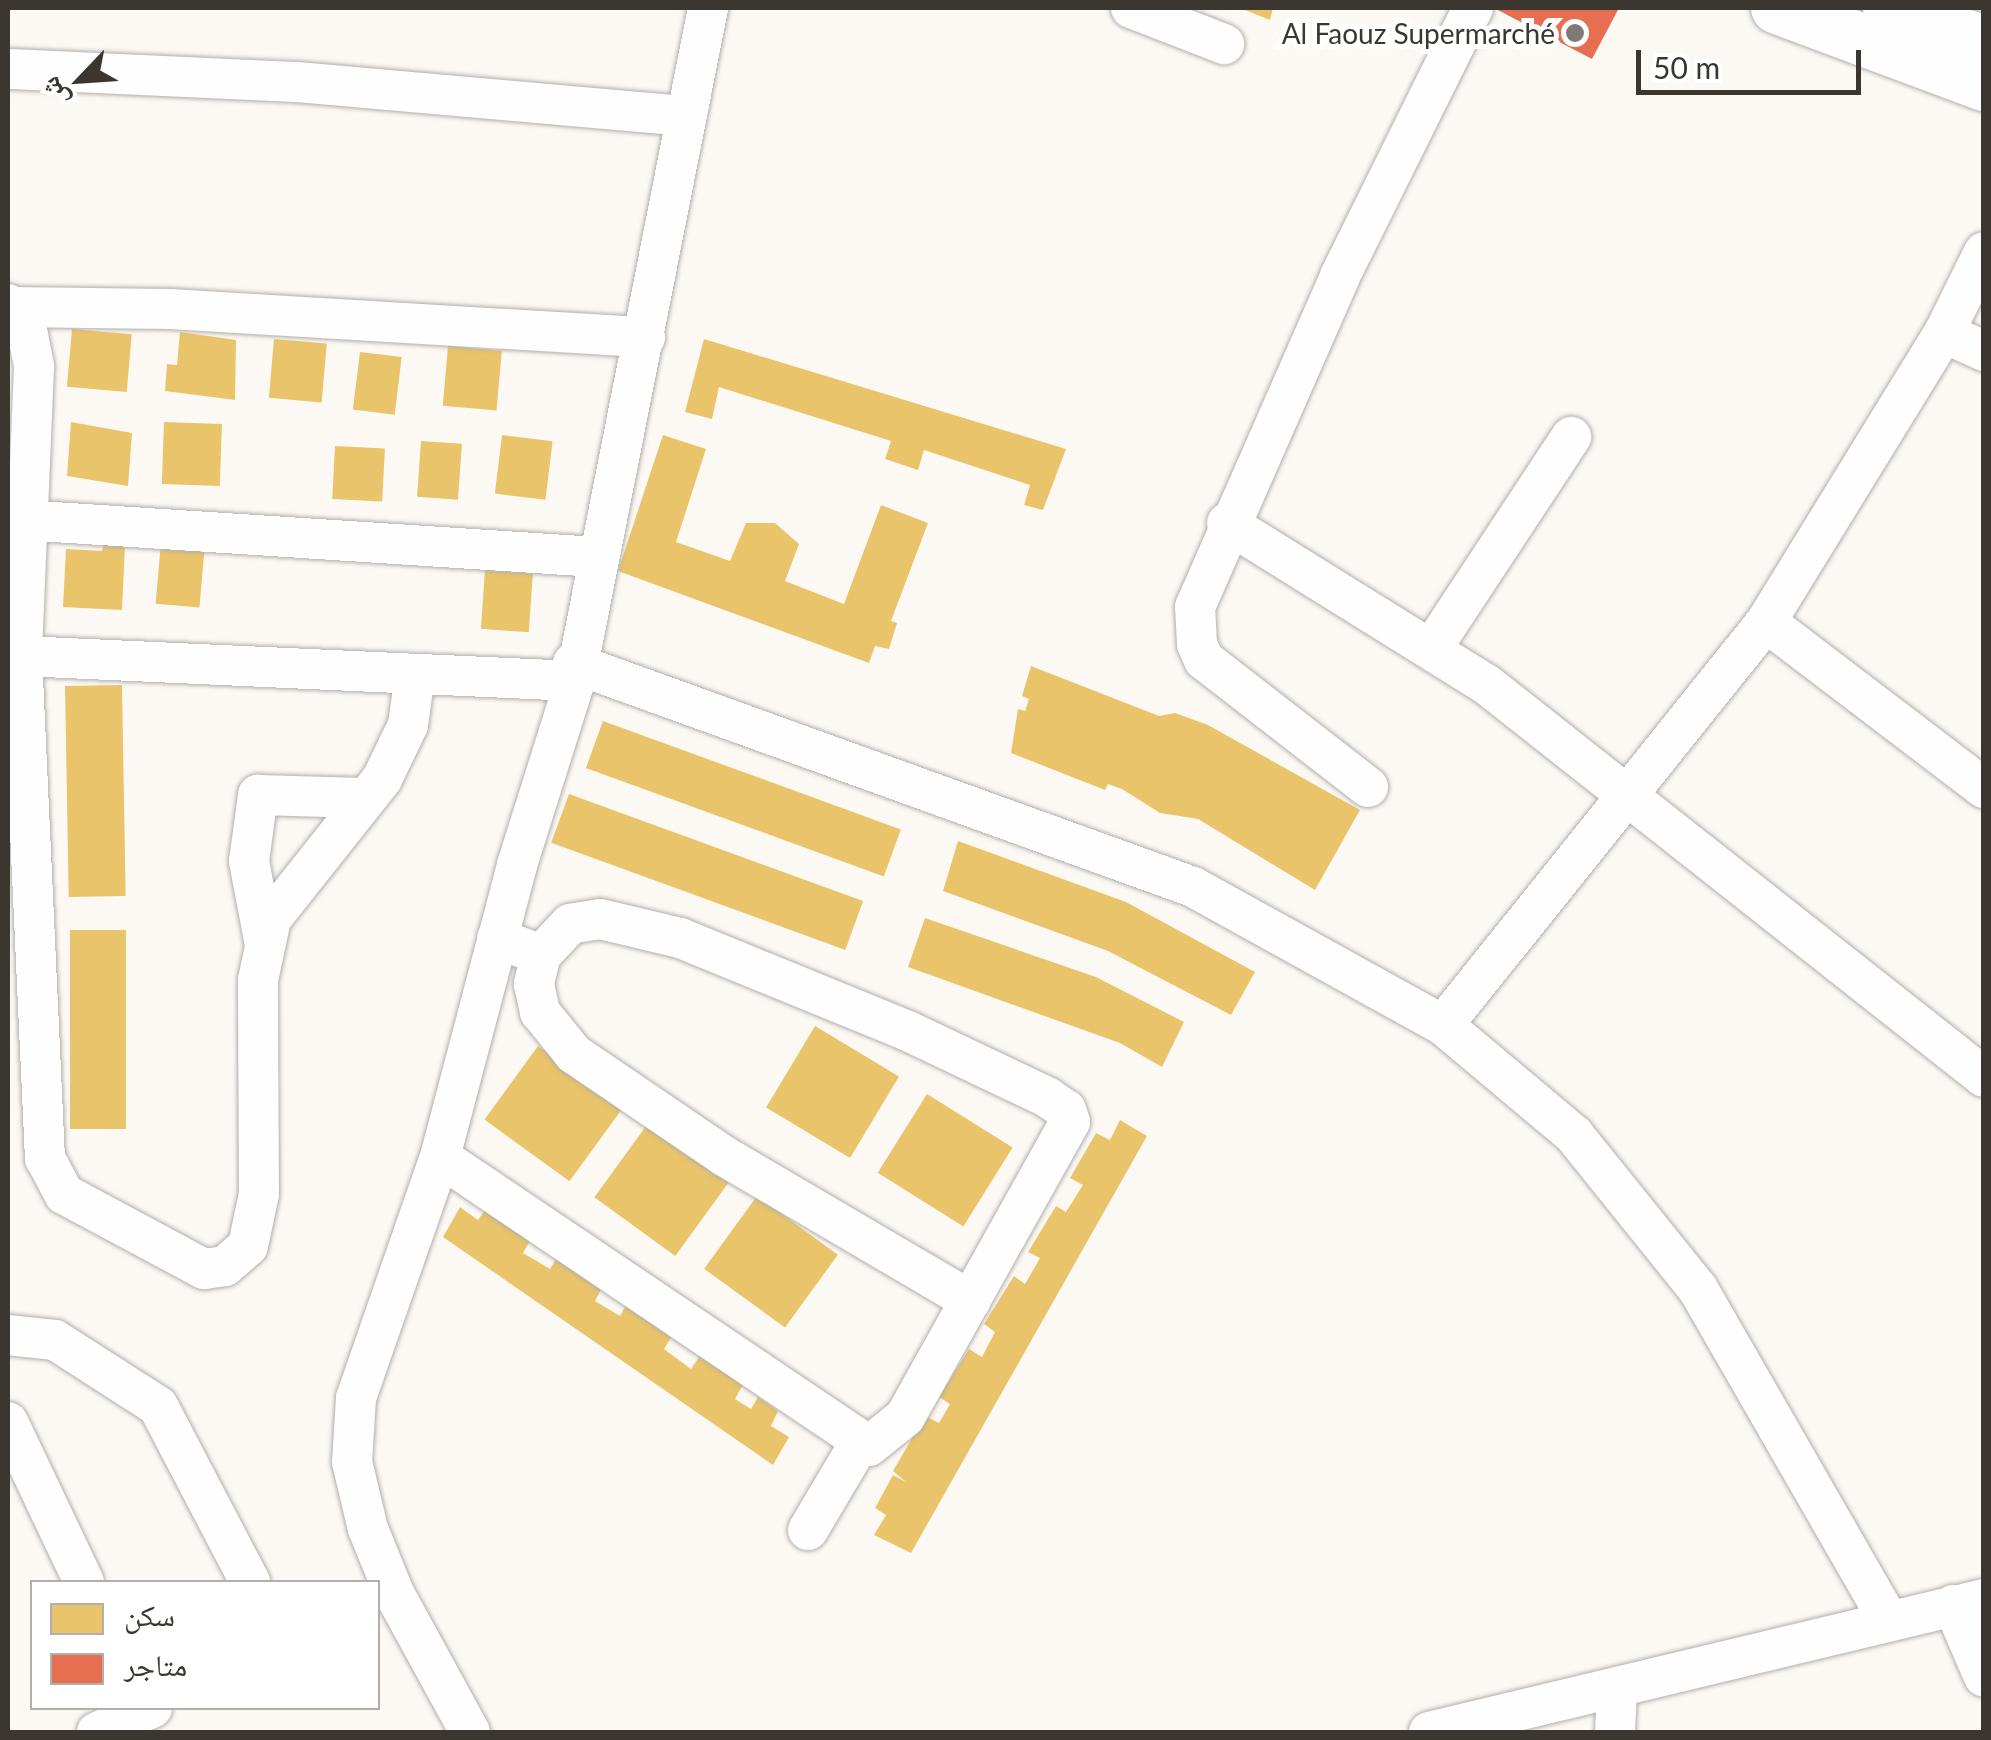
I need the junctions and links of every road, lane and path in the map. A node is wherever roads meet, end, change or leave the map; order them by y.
1 (708, 8) edge
2 (1131, 8) edge
3 (1473, 8) edge
4 (1776, 8) edge
5 (1889, 8) edge
6 (1224, 44) dead end
7 (1982, 49) edge
8 (8, 69) edge
9 (684, 116) junction
10 (1984, 252) edge
11 (9, 305) edge
12 (1944, 333) junction
13 (646, 338) junction
14 (1984, 350) edge
15 (1571, 438) dead end
16 (23, 520) junction
17 (1227, 523) junction
18 (597, 558) junction
19 (1766, 622) junction
20 (1432, 648) junction
21 (22, 656) junction
22 (574, 672) junction
23 (415, 674) junction
24 (1981, 779) edge
25 (1368, 787) dead end
26 (1629, 794) junction
27 (364, 798) junction
28 (497, 938) junction
29 (265, 945) junction
30 (541, 955) junction
31 (1444, 1025) junction
32 (1984, 1077) edge
33 (440, 1157) junction
34 (970, 1301) junction
35 (8, 1335) edge
36 (8, 1422) edge
37 (859, 1444) junction
38 (808, 1530) dead end
39 (83, 1580) edge
40 (249, 1580) edge
41 (386, 1597) edge
42 (1968, 1602) edge
43 (1889, 1621) junction
44 (1984, 1677) edge
45 (1617, 1691) junction
46 (149, 1715) edge
47 (96, 1732) edge
48 (470, 1732) edge
49 (1429, 1732) edge
50 (1615, 1732) edge

1 - 9 street
2 - 6 street
3 - 17 street
4 - 7 main road
5 - 7 main road
8 - 9 street
9 - 13 street
10 - 12 street
11 - 13 street
11 - 16 street
12 - 14 street
12 - 19 street
13 - 18 street
15 - 20 street
16 - 18 street
16 - 21 street
17 - 20 street
17 - 25 street
18 - 22 street
19 - 24 street
19 - 26 street
20 - 26 street
21 - 23 street
21 - 29 street
22 - 23 street
22 - 28 street
22 - 31 street
23 - 27 street
26 - 31 street
26 - 32 street
27 - 29 street
27 - 29 street
28 - 30 street
28 - 33 street
30 - 34 street
30 - 34 street
31 - 43 street
33 - 37 street
33 - 41 street
34 - 37 street
35 - 40 street
36 - 39 street
37 - 38 street
41 - 48 street
42 - 43 street
42 - 44 street
43 - 45 street
45 - 49 street
45 - 50 street
46 - 47 street

